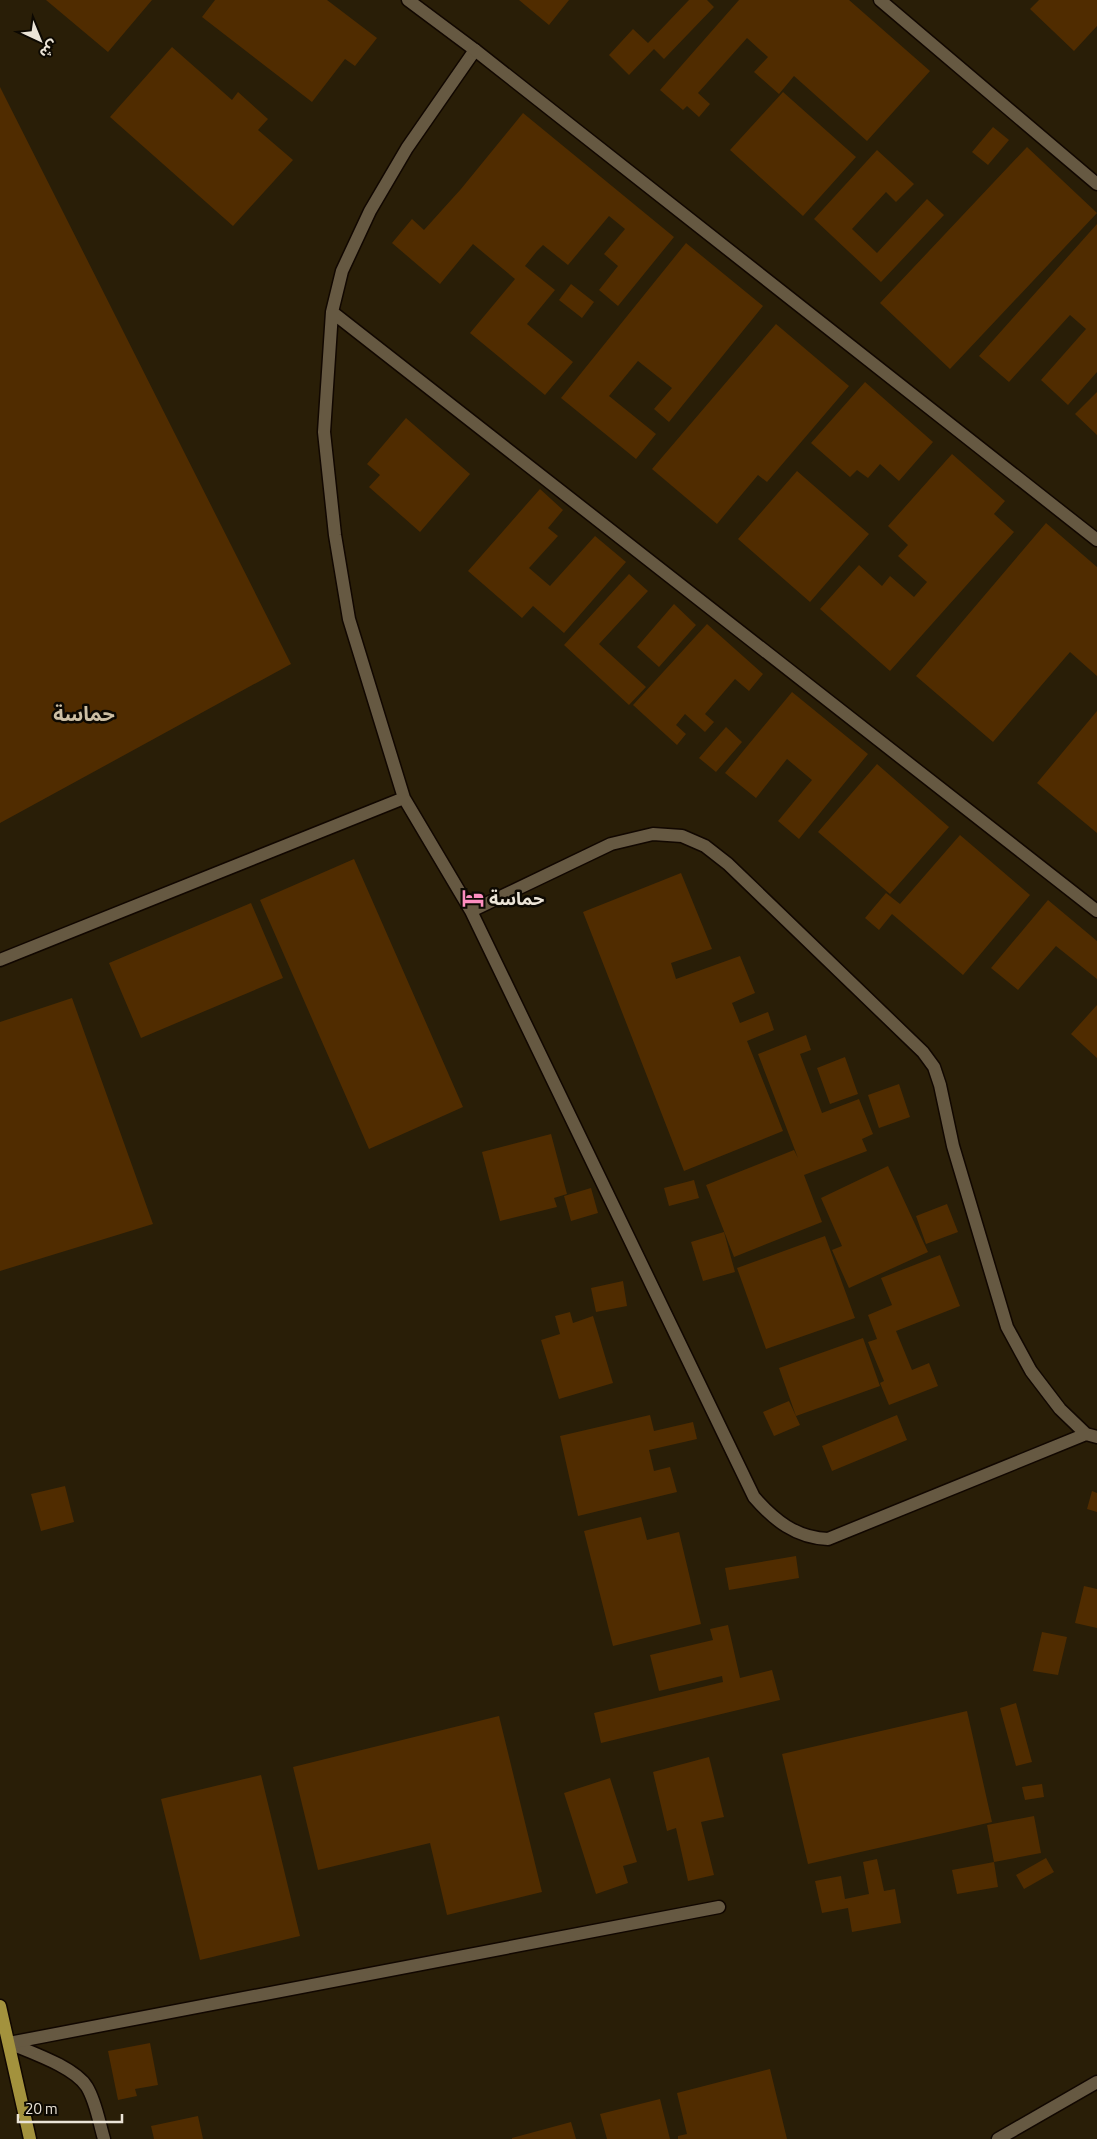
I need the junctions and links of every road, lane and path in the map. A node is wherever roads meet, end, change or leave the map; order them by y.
1 (408, 0) edge
2 (880, 0) edge
3 (475, 50) junction
4 (1097, 184) edge
5 (332, 312) junction
6 (1097, 540) edge
7 (404, 798) junction
8 (1097, 911) edge
9 (471, 912) junction
10 (0, 960) edge
11 (1091, 1435) edge
12 (719, 1907) dead end
13 (0, 2006) edge
14 (9, 2043) junction
15 (1097, 2082) edge
16 (30, 2139) edge
17 (104, 2139) edge
18 (998, 2139) edge

1 - 3 street
2 - 4 street
3 - 5 street
3 - 6 street
5 - 7 street
5 - 8 street
7 - 9 street
7 - 10 street
9 - 11 street
9 - 11 street
12 - 14 street
13 - 14 main road
14 - 16 main road
14 - 17 street
15 - 18 street

